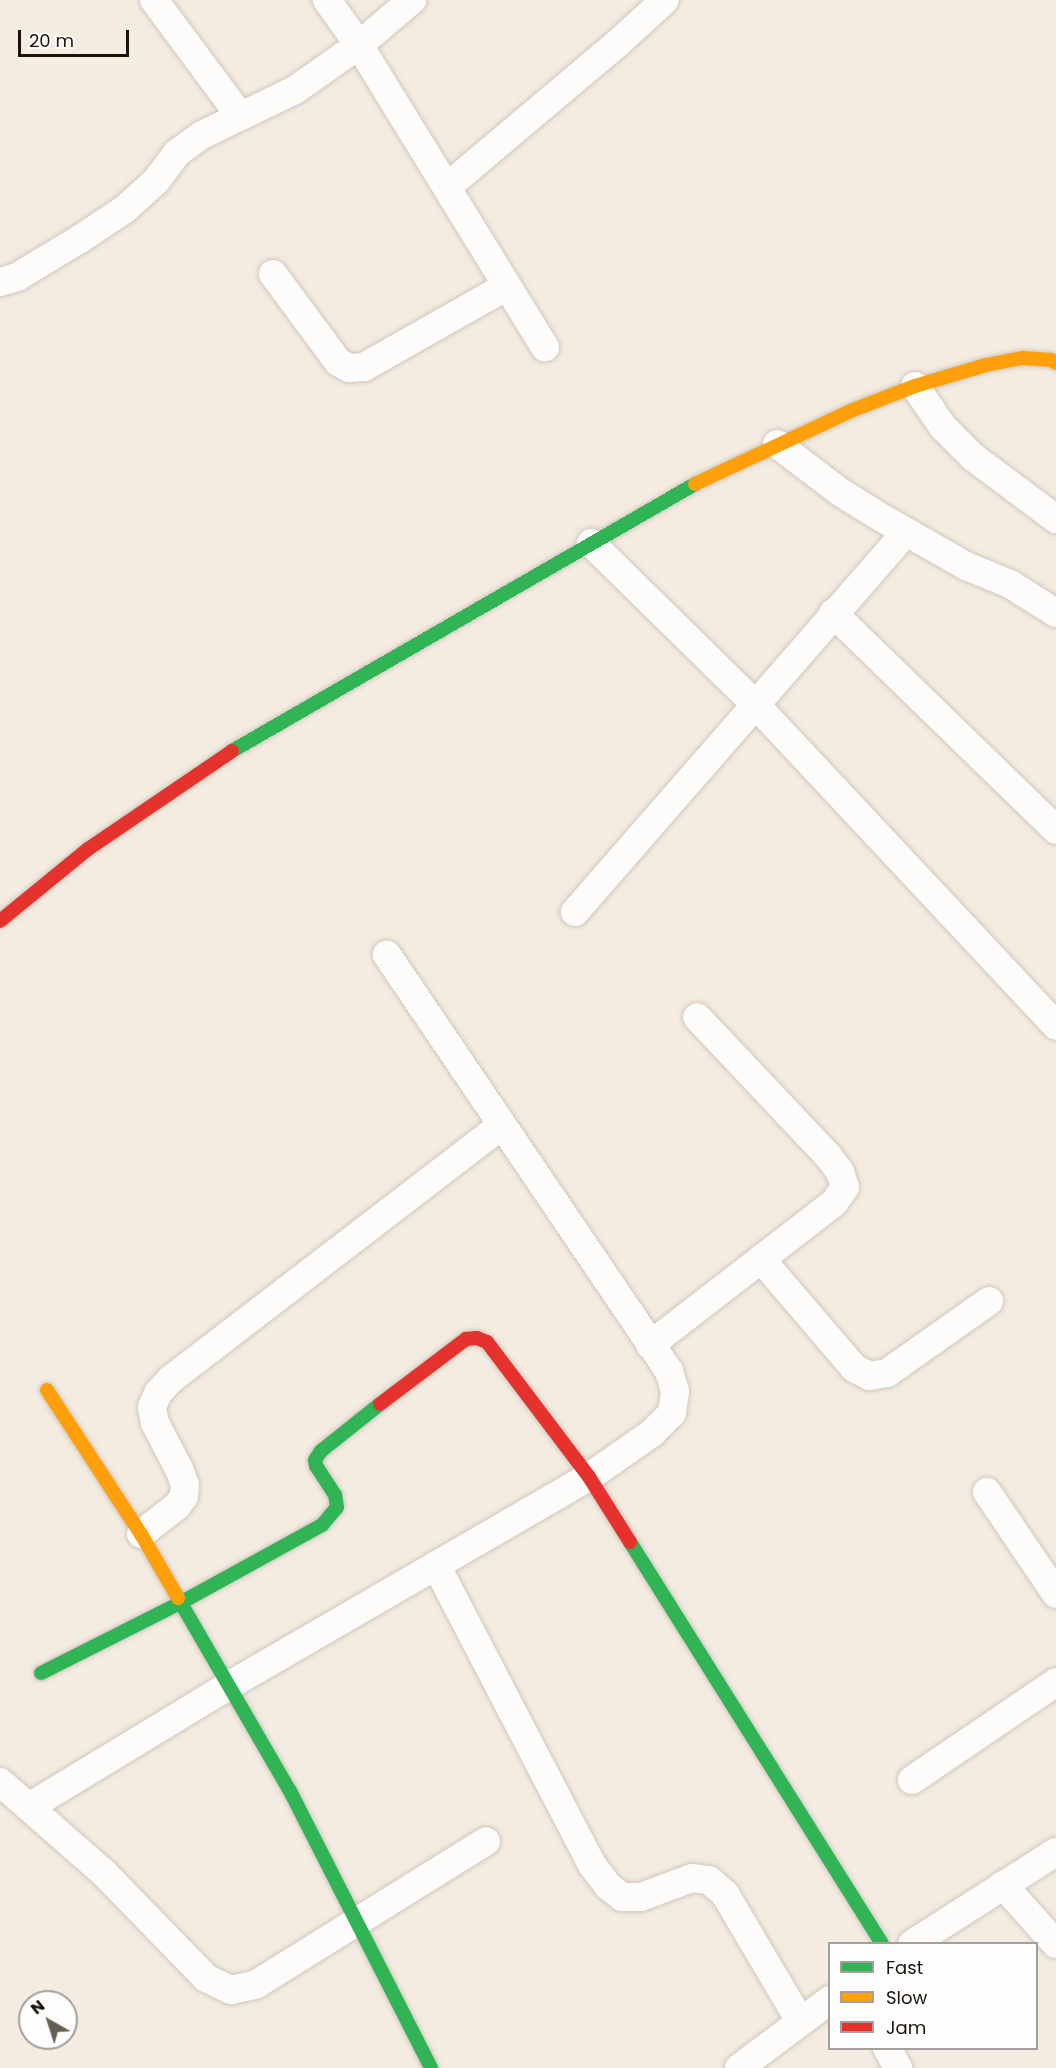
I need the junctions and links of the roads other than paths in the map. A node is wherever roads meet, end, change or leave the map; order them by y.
1 (154, 0) edge
2 (327, 0) edge
3 (412, 0) edge
4 (665, 0) edge
5 (359, 45) junction
6 (240, 116) junction
7 (447, 187) junction
8 (273, 274) dead end
9 (0, 282) edge
10 (507, 286) junction
11 (545, 347) dead end
12 (1056, 363) edge
13 (915, 387) junction
14 (777, 444) junction
15 (1056, 519) edge
16 (906, 532) junction
17 (591, 543) junction
18 (833, 613) junction
19 (1056, 613) edge
20 (754, 703) junction
21 (1056, 830) edge
22 (575, 912) dead end
23 (0, 921) edge
24 (387, 955) dead end
25 (697, 1017) dead end
26 (1056, 1026) edge
27 (502, 1125) junction
28 (761, 1259) junction
29 (989, 1301) dead end
30 (650, 1345) junction
31 (47, 1390) dead end
32 (588, 1477) junction
33 (987, 1492) dead end
34 (141, 1534) junction
35 (436, 1565) junction
36 (1056, 1594) edge
37 (182, 1602) junction
38 (41, 1672) dead end
39 (1056, 1682) edge
40 (228, 1686) junction
41 (912, 1780) dead end
42 (0, 1782) edge
43 (29, 1807) junction
44 (486, 1841) dead end
45 (1056, 1852) edge
46 (1003, 1885) junction
47 (357, 1919) junction
48 (881, 1942) edge
49 (915, 1942) edge
50 (1056, 1944) edge
51 (828, 2001) edge
52 (800, 2021) junction
53 (888, 2050) edge
54 (425, 2066) edge
55 (739, 2068) edge
56 (898, 2068) edge

1 - 6 street
2 - 5 street
3 - 5 street
4 - 7 street
5 - 6 street
5 - 7 street
6 - 9 street
7 - 10 street
8 - 10 street
10 - 11 street
12 - 13 street
13 - 14 street
13 - 15 street
14 - 16 street
14 - 17 street
16 - 18 street
16 - 19 street
17 - 20 street
17 - 23 street
18 - 20 street
18 - 21 street
20 - 22 street
20 - 26 street
24 - 27 street
25 - 28 street
27 - 30 street
27 - 34 street
28 - 29 street
28 - 30 street
30 - 32 street
31 - 34 street
32 - 35 street
32 - 37 street
32 - 48 street
33 - 36 street
34 - 37 street
35 - 40 street
35 - 52 street
37 - 38 street
37 - 40 street
39 - 41 street
40 - 43 street
40 - 47 street
42 - 43 street
43 - 47 street
44 - 47 street
45 - 46 street
46 - 49 street
46 - 50 street
47 - 54 street
51 - 52 street
52 - 55 street
53 - 56 street

